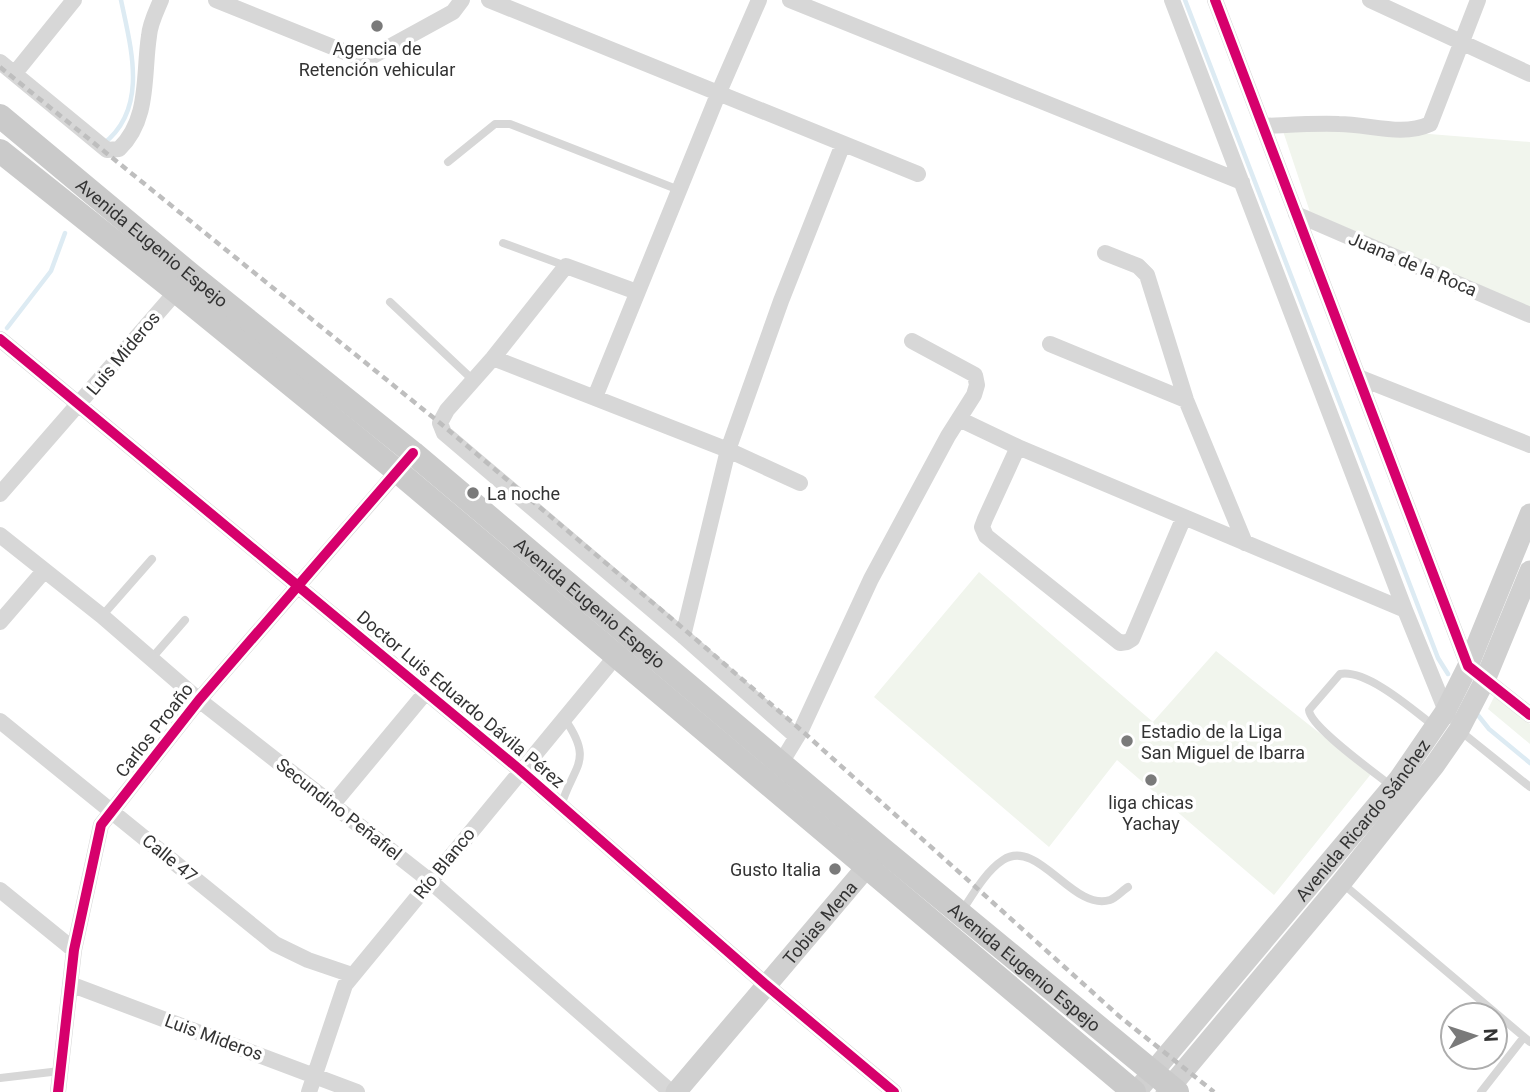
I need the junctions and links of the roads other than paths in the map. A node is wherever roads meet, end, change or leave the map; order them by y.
1 (74, 0) edge
2 (161, 0) edge
3 (216, 0) edge
4 (462, 0) edge
5 (489, 0) edge
6 (759, 0) edge
7 (790, 0) edge
8 (1172, 0) edge
9 (1215, 0) edge
10 (1370, 0) edge
11 (1478, 0) edge
12 (1460, 42) junction
13 (0, 62) edge
14 (15, 73) junction
15 (1530, 74) edge
16 (719, 93) junction
17 (0, 116) edge
18 (1263, 126) junction
19 (842, 144) junction
20 (0, 151) edge
21 (448, 162) dead end
22 (918, 174) dead end
23 (1242, 182) junction
24 (679, 190) junction
25 (1296, 214) junction
26 (503, 243) dead end
27 (1105, 253) dead end
28 (566, 266) junction
29 (184, 283) junction
30 (637, 292) junction
31 (390, 302) dead end
32 (1530, 315) edge
33 (0, 339) edge
34 (912, 341) dead end
35 (1050, 344) dead end
36 (493, 358) junction
37 (1358, 377) junction
38 (472, 380) junction
39 (595, 397) junction
40 (1186, 400) junction
41 (79, 405) junction
42 (959, 419) junction
43 (1530, 445) edge
44 (1018, 447) junction
45 (729, 450) junction
46 (405, 462) junction
47 (800, 483) dead end
48 (0, 494) edge
49 (1530, 514) edge
50 (1184, 517) junction
51 (0, 535) edge
52 (1245, 542) junction
53 (152, 559) dead end
54 (44, 570) junction
55 (1530, 571) edge
56 (299, 587) junction
57 (1405, 610) junction
58 (102, 616) junction
59 (185, 620) dead end
60 (0, 622) edge
61 (683, 636) junction
62 (616, 656) junction
63 (151, 659) junction
64 (1468, 666) junction
65 (1485, 680) junction
66 (426, 692) junction
67 (199, 700) junction
68 (1530, 715) edge
69 (564, 718) junction
70 (1440, 719) junction
71 (0, 721) edge
72 (1459, 730) junction
73 (797, 737) junction
74 (781, 763) junction
75 (520, 771) junction
76 (1392, 787) junction
77 (1530, 787) edge
78 (333, 804) junction
79 (561, 806) junction
80 (112, 812) junction
81 (882, 849) junction
82 (866, 869) junction
83 (429, 881) junction
84 (1341, 883) junction
85 (1128, 887) dead end
86 (0, 890) edge
87 (960, 913) junction
88 (74, 950) junction
89 (352, 975) junction
90 (70, 984) junction
91 (765, 984) junction
92 (1527, 1040) edge
93 (60, 1071) junction
94 (313, 1075) junction
95 (0, 1077) edge
96 (1167, 1085) edge
97 (58, 1092) edge
98 (309, 1092) edge
99 (357, 1092) edge
100 (671, 1092) edge
101 (676, 1092) edge
102 (894, 1092) edge
103 (1135, 1092) edge
104 (1481, 1092) edge

1 - 14 street
2 - 14 street
3 - 4 street
5 - 16 street
6 - 16 street
7 - 23 street
8 - 23 street
9 - 18 street
10 - 12 street
11 - 12 street
12 - 15 street
12 - 18 street
13 - 14 street
16 - 19 street
16 - 24 street
17 - 29 main road, Avenida Eugenio Espejo
18 - 25 street
19 - 22 street
19 - 45 street
20 - 29 main road, Avenida Eugenio Espejo
21 - 24 lane
23 - 57 street
24 - 30 street
25 - 32 street, Juana de la Roca
25 - 37 street
26 - 28 lane
27 - 40 street
28 - 30 street
28 - 36 street
29 - 41 street, Luis Mideros
29 - 46 main road, Avenida Eugenio Espejo
30 - 39 street
31 - 38 lane
33 - 41 street, Doctor Luis Eduardo Dávila Pérez
34 - 42 street
35 - 40 street
36 - 38 street
36 - 39 street
37 - 43 street
37 - 64 street
38 - 61 street
39 - 45 street
40 - 52 street
41 - 48 street, Luis Mideros
41 - 56 street, Doctor Luis Eduardo Dávila Pérez
42 - 44 street
42 - 73 street
44 - 50 street
44 - 50 street
45 - 47 street
45 - 61 street
46 - 56 street, Carlos Proaño
46 - 62 main road, Avenida Eugenio Espejo
46 - 74 main road, Avenida Eugenio Espejo
49 - 64 main road, Avenida Ricardo Sánchez
50 - 52 street
51 - 54 street, Secundino Peñafiel
52 - 57 street
53 - 58 lane
54 - 58 street, Secundino Peñafiel
54 - 60 street
55 - 65 main road, Avenida Ricardo Sánchez
56 - 66 street, Doctor Luis Eduardo Dávila Pérez
56 - 67 street, Carlos Proaño
57 - 70 street
58 - 63 street, Secundino Peñafiel
59 - 63 lane
61 - 73 street
62 - 69 street, Río Blanco
62 - 82 main road, Avenida Eugenio Espejo
63 - 67 street, Secundino Peñafiel
64 - 65 street
64 - 70 main road, Avenida Ricardo Sánchez
65 - 68 street
65 - 72 main road, Avenida Ricardo Sánchez
66 - 75 street, Doctor Luis Eduardo Dávila Pérez
66 - 78 street
67 - 78 street, Secundino Peñafiel
67 - 80 street, Carlos Proaño
69 - 75 street, Río Blanco
69 - 79 lane
70 - 72 street
70 - 76 main road, Avenida Ricardo Sánchez
70 - 76 lane
71 - 80 street, Calle 47
72 - 77 lane
72 - 84 main road, Avenida Ricardo Sánchez
73 - 74 street
74 - 81 main road, Avenida Eugenio Espejo
75 - 79 street, Doctor Luis Eduardo Dávila Pérez
75 - 83 street, Río Blanco
76 - 96 main road, Avenida Ricardo Sánchez
78 - 83 street, Secundino Peñafiel
79 - 91 street, Doctor Luis Eduardo Dávila Pérez
80 - 88 street, Carlos Proaño
80 - 89 street, Calle 47
81 - 82 main road, Tobias Mena
81 - 87 main road, Avenida Eugenio Espejo
82 - 91 main road, Tobias Mena
82 - 103 main road, Avenida Eugenio Espejo
83 - 89 street, Río Blanco
83 - 100 street, Secundino Peñafiel
84 - 92 lane
84 - 96 main road, Avenida Ricardo Sánchez
85 - 87 lane
86 - 88 street
87 - 96 main road, Avenida Eugenio Espejo
88 - 90 street, Carlos Proaño
89 - 94 street, Río Blanco
90 - 93 street, Carlos Proaño
90 - 94 street, Luis Mideros
91 - 101 main road, Tobias Mena
91 - 102 street, Doctor Luis Eduardo Dávila Pérez
92 - 104 lane
93 - 95 lane
93 - 97 street, Carlos Proaño
94 - 98 street, Río Blanco
94 - 99 street, Luis Mideros
96 - 103 main road, Avenida Ricardo Sánchez

